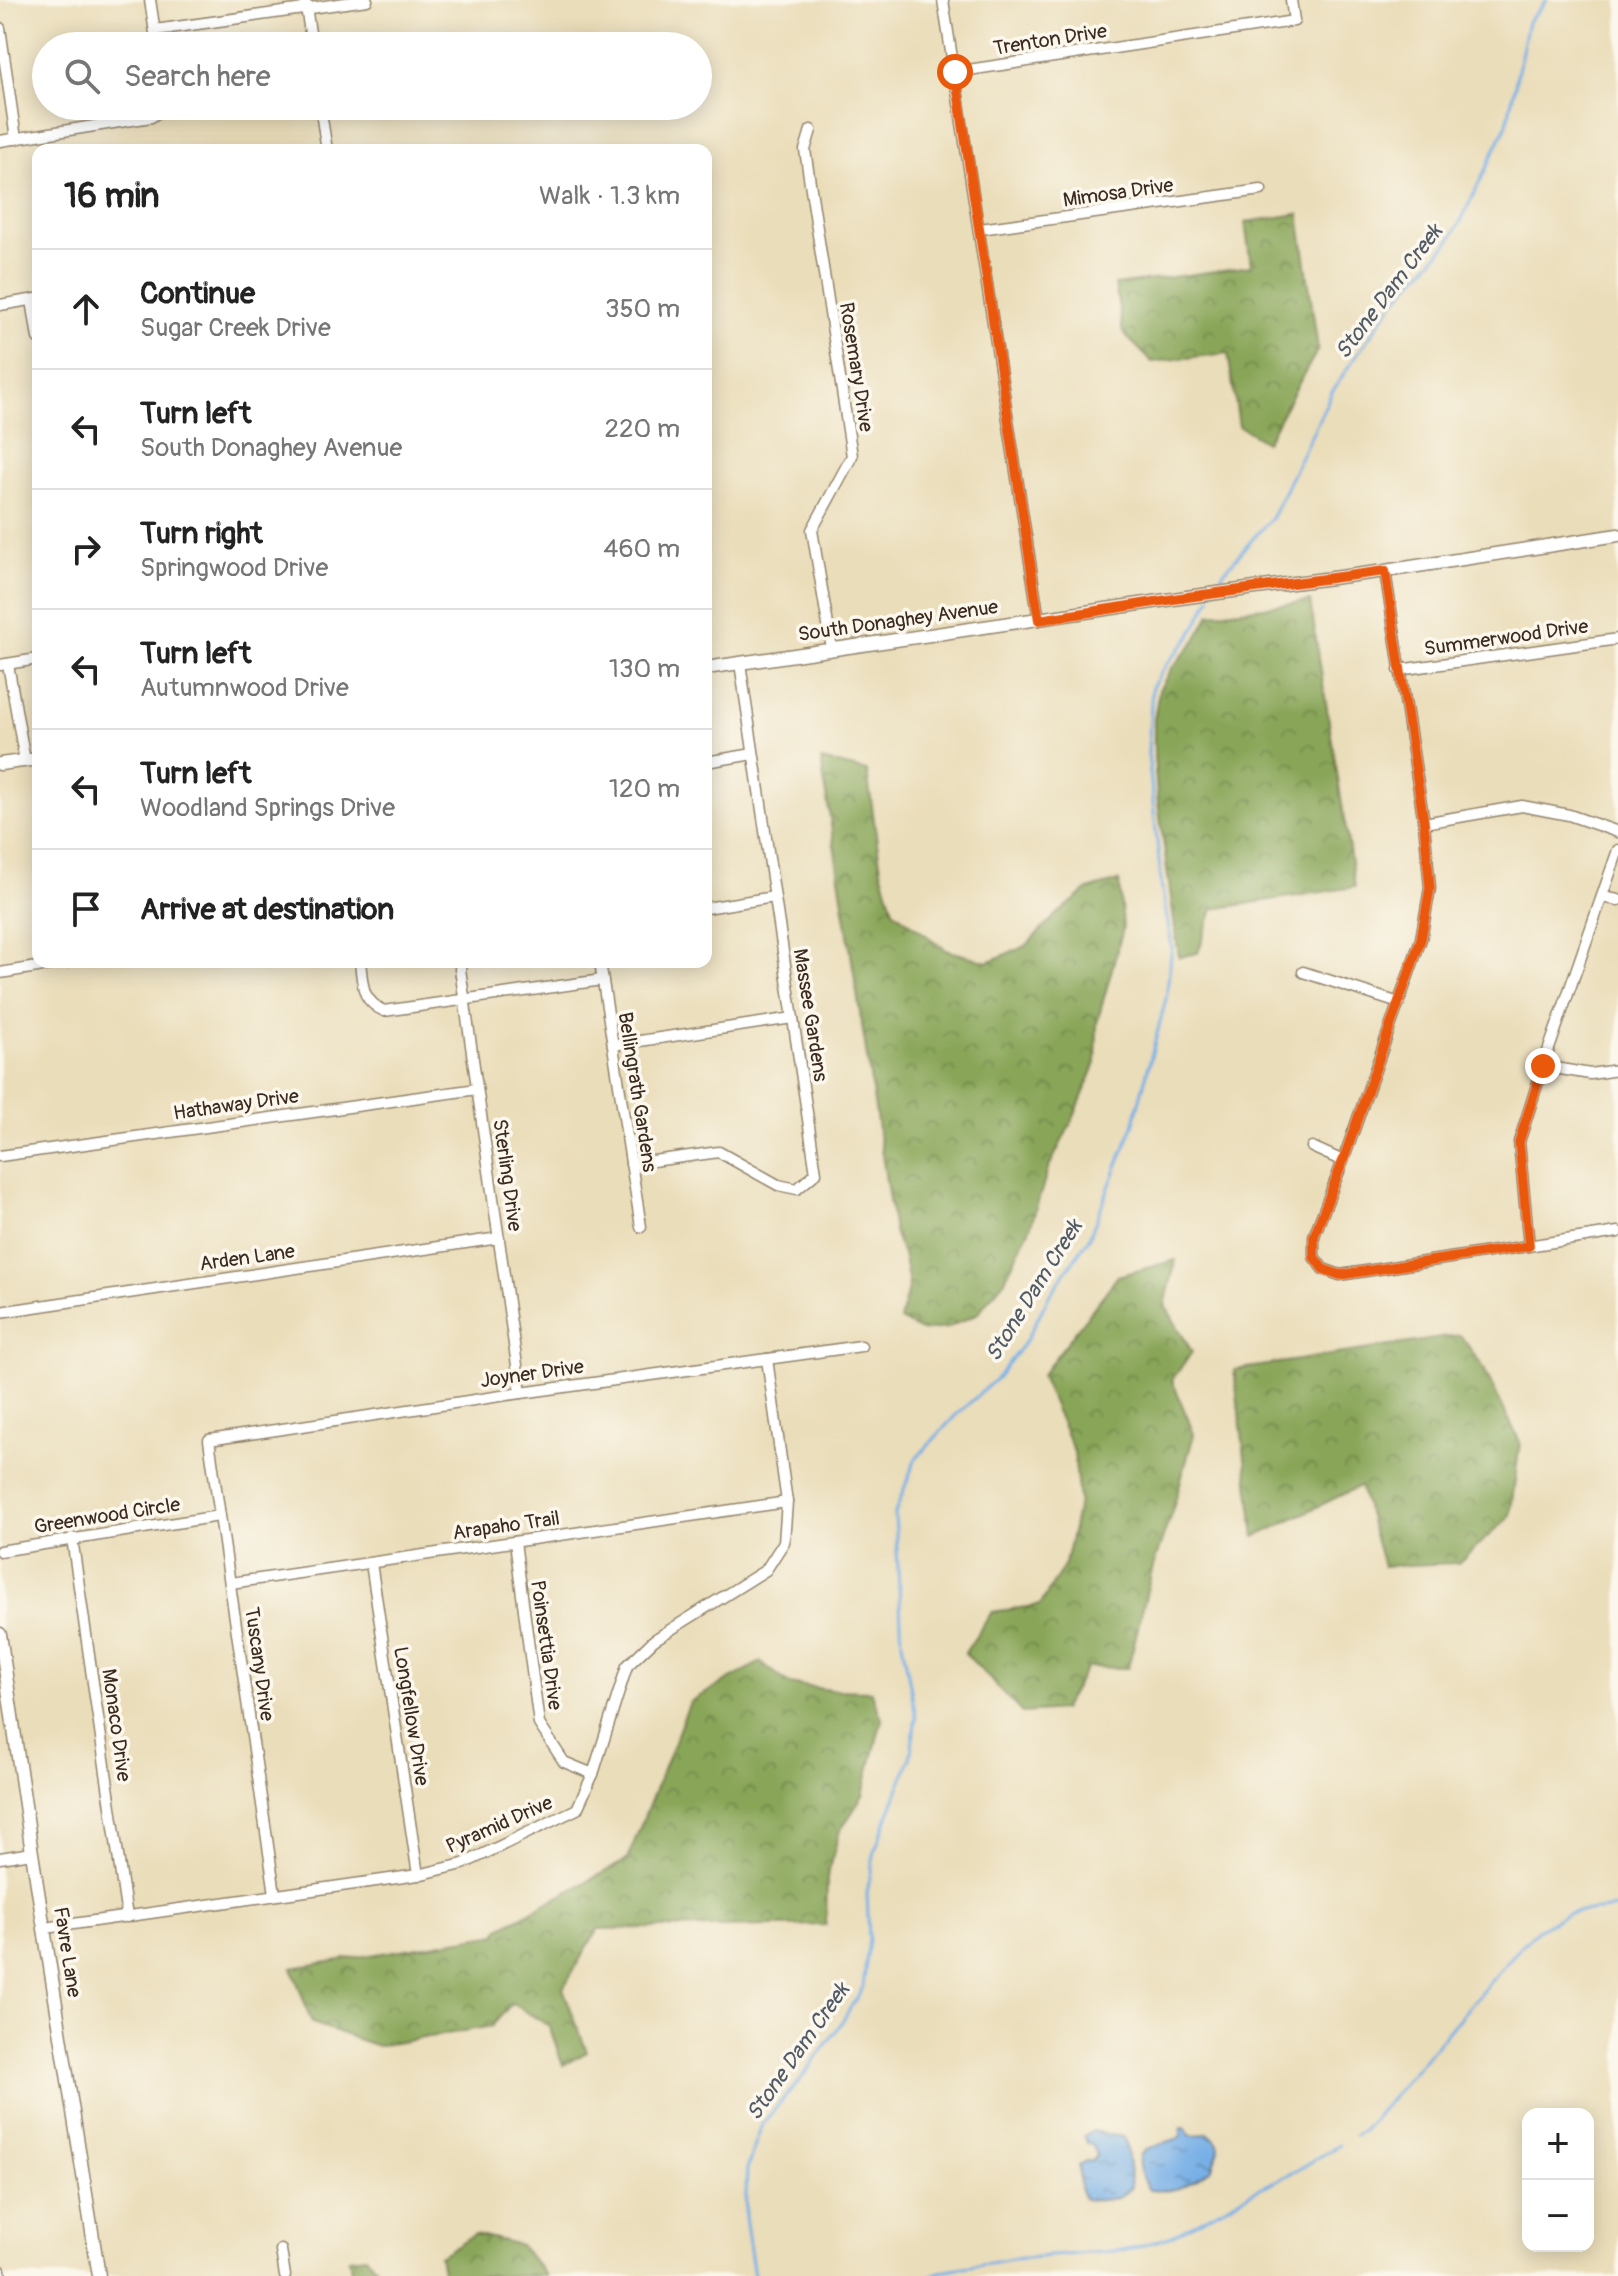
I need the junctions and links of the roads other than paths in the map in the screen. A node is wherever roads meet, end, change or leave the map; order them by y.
1 (150, 0) edge
2 (367, 0) edge
3 (943, 0) edge
4 (1291, 0) edge
5 (306, 4) edge
6 (0, 28) edge
7 (155, 30) joint
8 (310, 32) edge
9 (955, 72) junction
10 (137, 120) edge
11 (322, 120) edge
12 (811, 130) dead end
13 (16, 139) junction
14 (0, 141) edge
15 (326, 144) edge
16 (1261, 190) dead end
17 (980, 229) junction
18 (32, 300) edge
19 (0, 305) edge
20 (1618, 535) edge
21 (1385, 571) junction
22 (1039, 620) junction
23 (1618, 639) edge
24 (832, 649) junction
25 (32, 660) edge
26 (740, 663) junction
27 (4, 665) edge
28 (712, 667) edge
29 (1399, 670) junction
30 (753, 754) junction
31 (32, 760) edge
32 (712, 761) edge
33 (0, 764) edge
34 (1424, 823) junction
35 (1618, 832) edge
36 (1618, 850) edge
37 (774, 897) junction
38 (1602, 897) junction
39 (1618, 900) edge
40 (712, 907) edge
41 (32, 968) edge
42 (361, 968) edge
43 (460, 968) edge
44 (601, 968) edge
45 (1303, 972) dead end
46 (0, 973) edge
47 (602, 980) junction
48 (465, 1000) junction
49 (1399, 1003) junction
50 (793, 1018) junction
51 (613, 1045) junction
52 (1543, 1066) junction
53 (1618, 1070) edge
54 (477, 1089) junction
55 (1312, 1147) dead end
56 (0, 1156) edge
57 (1343, 1161) junction
58 (631, 1164) junction
59 (641, 1227) dead end
60 (1618, 1232) edge
61 (499, 1238) junction
62 (1529, 1246) junction
63 (0, 1312) edge
64 (861, 1346) dead end
65 (767, 1359) junction
66 (521, 1393) junction
67 (209, 1440) joint
68 (787, 1502) junction
69 (219, 1516) junction
70 (72, 1538) junction
71 (515, 1542) junction
72 (0, 1551) edge
73 (371, 1563) junction
74 (231, 1583) junction
75 (0, 1634) edge
76 (593, 1774) junction
77 (32, 1853) junction
78 (0, 1858) edge
79 (418, 1875) junction
80 (275, 1894) junction
81 (127, 1917) junction
82 (45, 1928) junction
83 (281, 2250) dead end
84 (0, 2270) edge
85 (1, 2276) edge
86 (99, 2276) edge
87 (285, 2276) edge

1 - 7 street
2 - 5 street
3 - 9 street
4 - 9 street, Trenton Drive
5 - 7 street
5 - 8 street
6 - 13 street
9 - 17 street
10 - 13 street
11 - 15 street
12 - 24 street, Rosemary Drive
13 - 14 street
16 - 17 street, Mimosa Drive
17 - 22 street
18 - 19 street
20 - 21 street, South Donaghey Avenue
21 - 22 street, South Donaghey Avenue
21 - 29 street
22 - 24 street, South Donaghey Avenue
23 - 29 street, Summerwood Drive
24 - 26 street, South Donaghey Avenue
25 - 27 street
26 - 28 street, South Donaghey Avenue
26 - 30 street, Massee Gardens
27 - 31 street
29 - 34 street
30 - 32 street
30 - 37 street, Massee Gardens
31 - 33 street
34 - 35 street
34 - 49 street
36 - 38 street
37 - 40 street
37 - 50 street, Massee Gardens
38 - 39 street
38 - 52 street
41 - 46 street
42 - 48 street
43 - 48 street, Sterling Drive
44 - 47 street, Bellingrath Gardens
45 - 49 street
47 - 48 street
47 - 51 street, Bellingrath Gardens
48 - 54 street, Sterling Drive
49 - 57 street
50 - 51 street
50 - 58 street, Massee Gardens
51 - 58 street, Bellingrath Gardens
52 - 53 street
52 - 62 street
54 - 56 street, Hathaway Drive
54 - 61 street, Sterling Drive
55 - 57 street
57 - 62 street
58 - 59 street, Bellingrath Gardens
60 - 62 street
61 - 63 street, Arden Lane
61 - 66 street, Sterling Drive
64 - 65 street, Joyner Drive
65 - 66 street, Joyner Drive
65 - 68 street, Pyramid Drive
66 - 67 street, Joyner Drive
67 - 69 street, Tuscany Drive
68 - 71 street, Arapaho Trail
68 - 76 street, Pyramid Drive
69 - 70 street, Greenwood Circle
69 - 74 street, Tuscany Drive
70 - 72 street, Greenwood Circle
70 - 81 street, Monaco Drive
71 - 73 street, Arapaho Trail
71 - 76 street, Poinsettia Drive
73 - 74 street, Arapaho Trail
73 - 79 street, Longfellow Drive
74 - 80 street, Tuscany Drive
75 - 77 street, Favre Lane
76 - 79 street, Pyramid Drive
77 - 78 street
77 - 82 street, Favre Lane
79 - 80 street, Pyramid Drive
80 - 81 street, Pyramid Drive
81 - 82 street, Pyramid Drive
82 - 86 street, Favre Lane
83 - 87 street
84 - 85 street

